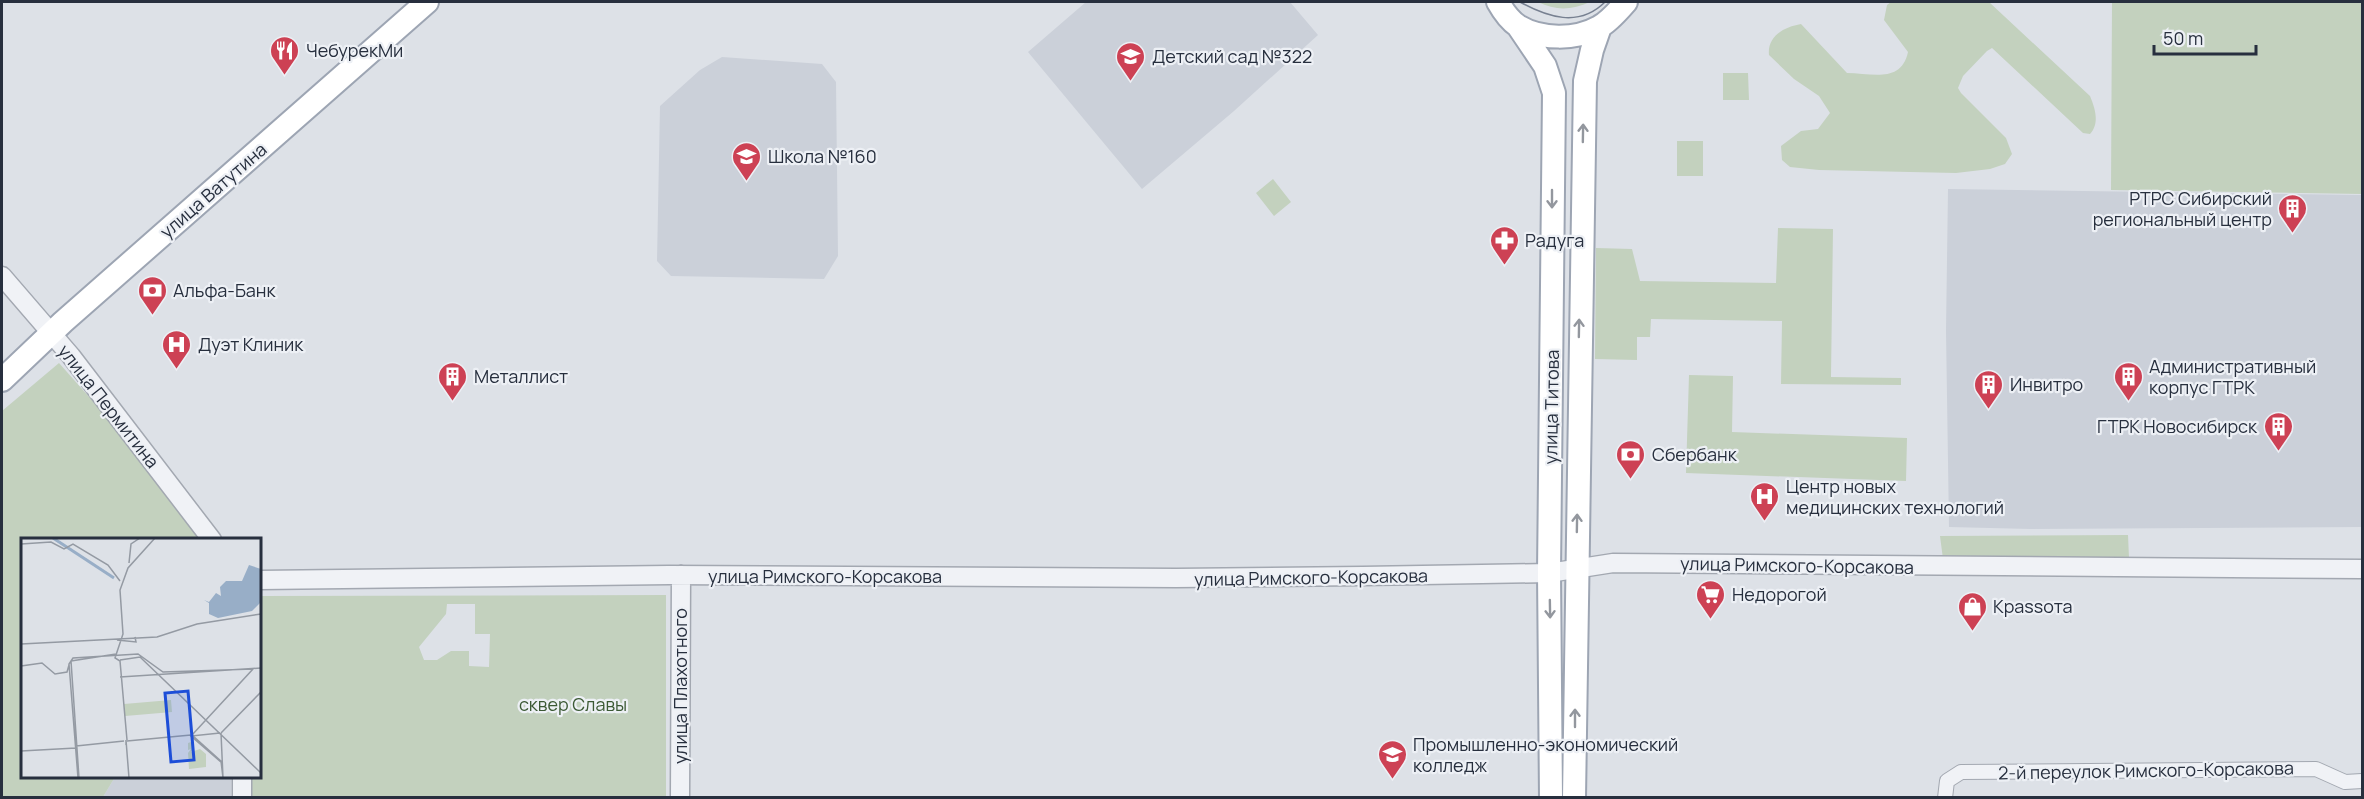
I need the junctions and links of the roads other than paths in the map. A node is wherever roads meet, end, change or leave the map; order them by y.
1 (427, 2) edge
2 (1487, 2) edge
3 (1626, 2) edge
4 (1507, 15) edge
5 (1600, 27) junction
6 (2, 276) edge
7 (51, 333) junction
8 (2, 380) edge
9 (210, 538) edge
10 (1576, 569) junction
11 (2362, 569) edge
12 (1549, 573) junction
13 (681, 575) junction
14 (261, 580) edge
15 (242, 778) edge
16 (2362, 781) edge
17 (242, 798) edge
18 (680, 798) edge
19 (1551, 798) edge
20 (1574, 798) edge
21 (1945, 798) edge

1 - 7 main road, улица Ватутина
2 - 4 street
3 - 5 main road
4 - 5 main road
4 -> 12 main road, улица Титова
10 -> 5 main road, улица Титова
6 - 7 street, улица Пермитина
7 - 8 main road, улица Ватутина
7 - 9 street, улица Пермитина
10 - 11 street, улица Римского-Корсакова
10 - 12 street, улица Римского-Корсакова
20 -> 10 main road, улица Титова
12 - 13 street, улица Римского-Корсакова
12 -> 19 main road, улица Титова
13 - 14 street, улица Римского-Корсакова
13 - 18 street, улица Плахотного
15 - 17 street
16 - 21 street, 2-й переулок Римского-Корсакова

